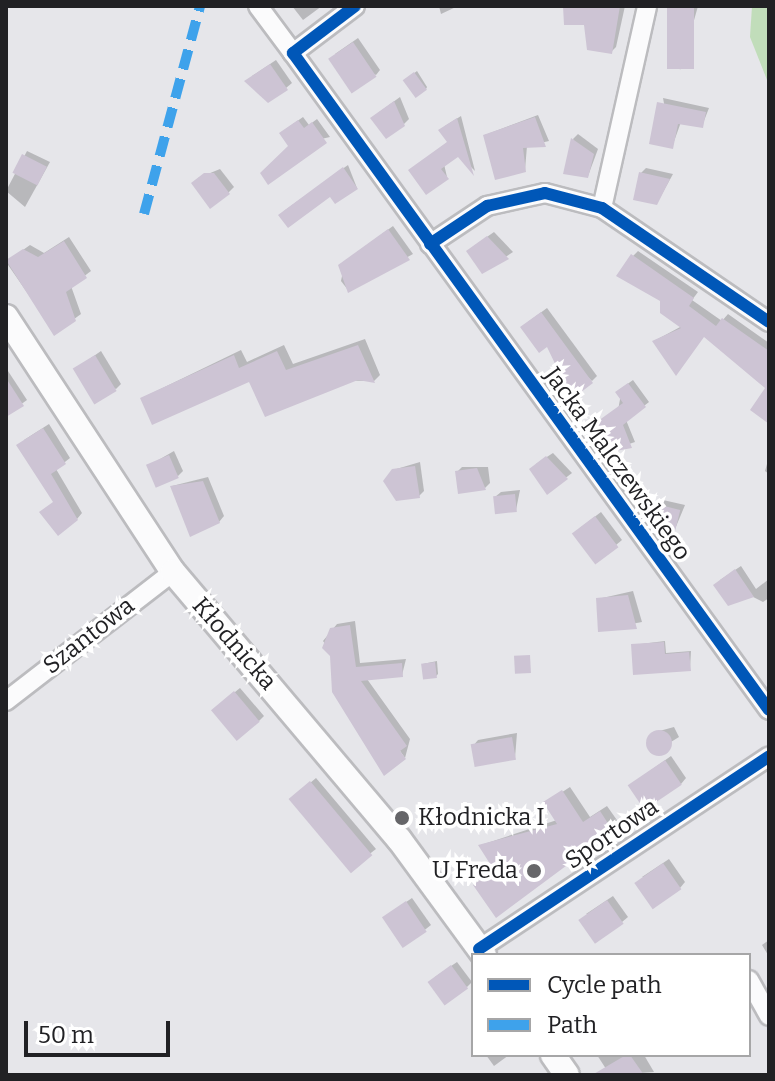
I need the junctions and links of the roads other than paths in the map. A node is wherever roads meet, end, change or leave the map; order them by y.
1 (258, 6) edge
2 (355, 6) edge
3 (647, 6) edge
4 (293, 53) junction
5 (602, 208) junction
6 (430, 244) junction
7 (6, 317) edge
8 (769, 322) edge
9 (173, 572) junction
10 (6, 701) edge
11 (769, 710) edge
12 (769, 756) edge
13 (482, 952) edge
14 (751, 984) edge
15 (769, 1016) edge
16 (554, 1057) edge
17 (567, 1075) edge

1 - 4 street, Jacka Malczewskiego
2 - 4 street
3 - 5 street
4 - 6 street, Jacka Malczewskiego
5 - 6 street
5 - 8 street
6 - 11 street, Jacka Malczewskiego
7 - 9 main road, Kłodnicka
9 - 10 street, Szantowa
9 - 13 main road, Kłodnicka
12 - 13 street, Sportowa
14 - 15 street
16 - 17 main road

